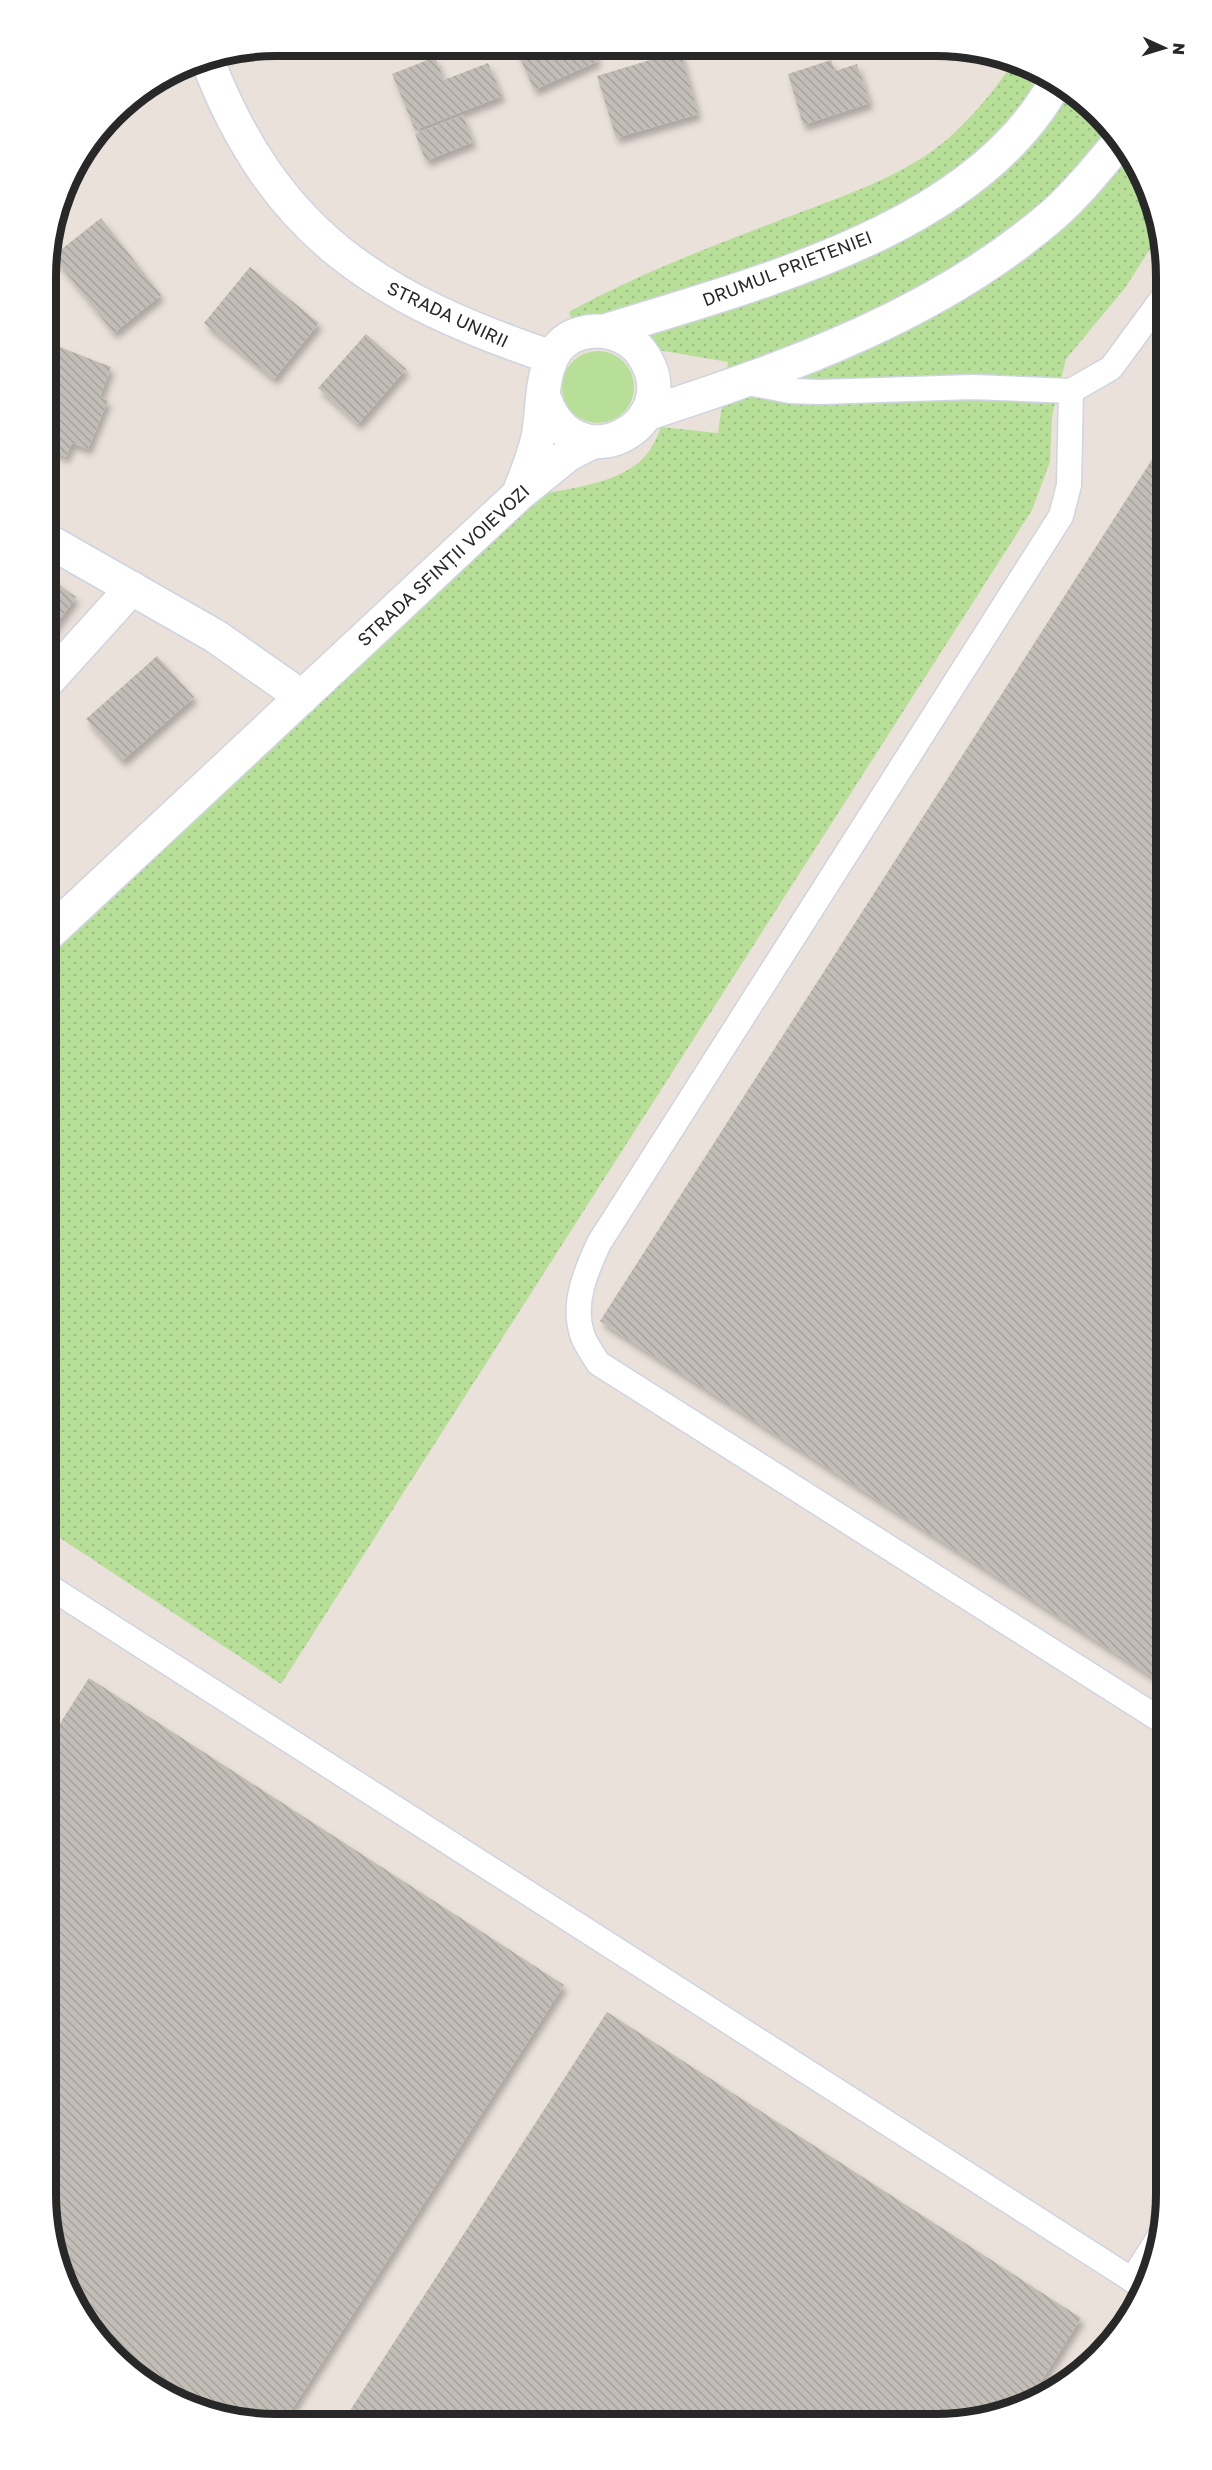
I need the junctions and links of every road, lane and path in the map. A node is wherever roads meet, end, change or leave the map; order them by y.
1 (210, 66) edge
2 (1051, 88) edge
3 (1115, 147) edge
4 (1156, 307) edge
5 (605, 331) junction
6 (551, 357) junction
7 (743, 382) junction
8 (1071, 391) junction
9 (543, 394) junction
10 (646, 414) junction
11 (592, 442) junction
12 (518, 495) junction
13 (56, 545) edge
14 (132, 588) junction
15 (56, 672) edge
16 (302, 697) junction
17 (56, 927) edge
18 (56, 1591) edge
19 (1156, 1717) edge
20 (1138, 2284) edge

1 - 6 street, STRADA UNIRII
2 - 5 street, DRUMUL PRIETENIEI
3 - 7 street
4 - 8 lane
5 - 6 street
5 - 10 street
6 - 9 street
7 - 8 lane
7 - 10 street
8 - 19 lane
9 - 11 street
9 - 12 street
10 - 11 street
11 - 12 street, STRADA SFINȚII VOIEVOZI
12 - 16 street, STRADA SFINȚII VOIEVOZI
13 - 14 street
14 - 15 street
14 - 16 street
16 - 17 street, STRADA SFINȚII VOIEVOZI
18 - 20 lane

